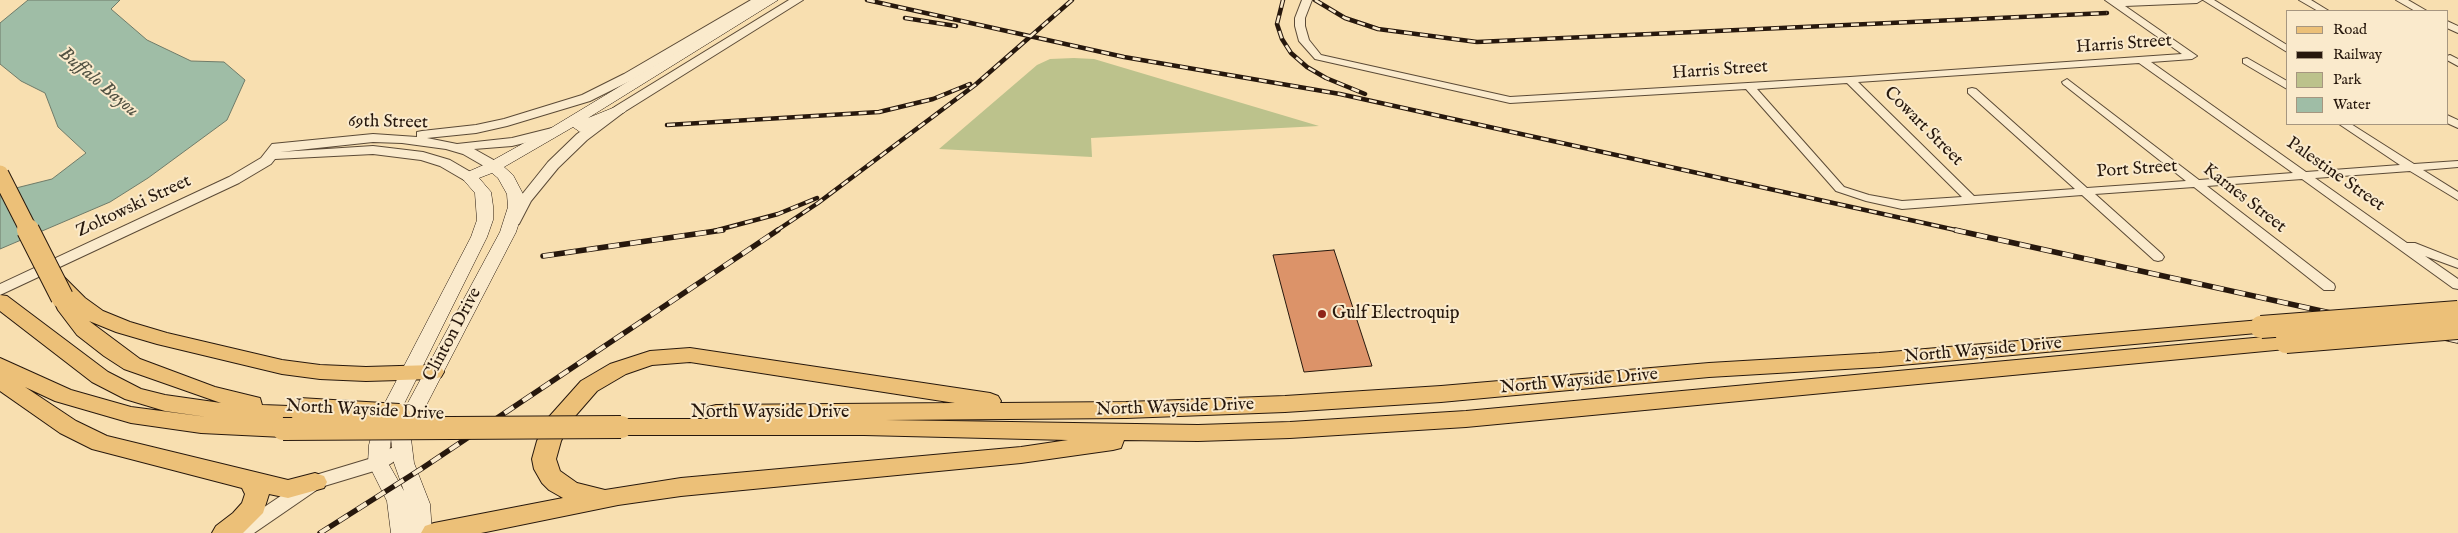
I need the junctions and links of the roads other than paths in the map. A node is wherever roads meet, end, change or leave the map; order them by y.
1 (759, 0) edge
2 (772, 0) edge
3 (784, 0) edge
4 (796, 0) edge
5 (1307, 0) edge
6 (2197, 0) edge
7 (2208, 0) edge
8 (2304, 0) edge
9 (2401, 0) edge
10 (2113, 2) edge
11 (2322, 10) edge
12 (2420, 10) edge
13 (709, 41) junction
14 (2286, 48) edge
15 (2142, 60) junction
16 (2247, 60) dead end
17 (628, 77) junction
18 (1850, 80) junction
19 (2067, 82) dead end
20 (1748, 85) junction
21 (2286, 85) edge
22 (1972, 91) dead end
23 (620, 109) junction
24 (577, 118) junction
25 (2346, 125) edge
26 (554, 136) junction
27 (373, 138) junction
28 (447, 145) junction
29 (274, 152) junction
30 (2458, 164) edge
31 (2411, 167) junction
32 (497, 169) junction
33 (0, 174) edge
34 (2305, 175) junction
35 (473, 180) junction
36 (2196, 183) junction
37 (2084, 192) junction
38 (2458, 197) edge
39 (1970, 199) junction
40 (505, 238) junction
41 (2396, 240) junction
42 (475, 246) junction
43 (2158, 257) dead end
44 (2458, 264) edge
45 (2458, 285) edge
46 (2330, 287) dead end
47 (0, 290) edge
48 (66, 296) junction
49 (0, 301) edge
50 (2458, 312) edge
51 (2458, 328) edge
52 (445, 349) junction
53 (422, 350) junction
54 (0, 366) edge
55 (433, 372) junction
56 (410, 373) junction
57 (0, 380) edge
58 (1076, 410) junction
59 (292, 418) junction
60 (625, 420) junction
61 (1198, 433) junction
62 (401, 450) junction
63 (378, 463) junction
64 (251, 481) junction
65 (315, 482) junction
66 (618, 496) junction
67 (225, 533) edge
68 (240, 533) edge
69 (402, 533) edge
70 (421, 533) edge
71 (434, 533) edge

1 - 17 street
2 - 13 main road
3 - 13 main road
4 - 23 street
5 - 20 street, Harris Street
6 - 10 street
7 - 14 street
8 - 11 street
9 - 12 street
10 - 15 street, Harris Street
13 - 24 main road
13 - 26 main road
15 - 18 street, Harris Street
15 - 34 street, Palestine Street
16 - 21 street
17 - 24 main road
17 - 27 street
18 - 20 street, Harris Street
18 - 39 street, Cowart Street
19 - 36 street, Karnes Street
20 - 39 street, Port Street
22 - 37 street
23 - 26 main road
23 - 40 street
24 - 26 main road
25 - 31 street
26 - 28 street
26 - 32 main road
27 - 28 street, 69th Street
27 - 29 street, 69th Street
28 - 32 street, 69th Street
29 - 35 street, 69th Street
29 - 47 street, Zoltowski Street
30 - 31 street, Port Street
31 - 34 street, Port Street
31 - 38 street
32 - 35 main road
32 - 40 main road, Clinton Drive
33 - 48 main road, bridge
34 - 36 street, Port Street
34 - 41 street, Palestine Street
35 - 42 main road, Clinton Drive
36 - 37 street, Port Street
36 - 46 street, Karnes Street
37 - 39 street, Port Street
37 - 43 street
40 - 42 main road
40 - 52 main road, Clinton Drive
41 - 44 street
41 - 45 street, Palestine Street
42 - 53 main road, Clinton Drive
48 - 56 main road
48 - 59 main road, North Wayside Drive
49 - 59 main road
50 - 58 main road, North Wayside Drive, bridge
51 - 61 main road, North Wayside Drive, bridge
52 - 53 main road
52 - 55 main road, Clinton Drive
53 - 56 main road, Clinton Drive
54 - 59 main road, North Wayside Drive
55 - 56 main road
55 - 62 main road, Clinton Drive
56 - 63 main road, Clinton Drive
57 - 64 main road
58 - 60 main road, North Wayside Drive
58 - 66 main road
59 - 60 main road, North Wayside Drive, bridge
59 - 60 main road, North Wayside Drive, bridge
60 - 61 main road, North Wayside Drive
61 - 66 main road
62 - 63 street
62 - 70 main road, Clinton Drive
63 - 65 street
63 - 69 main road
64 - 65 main road
64 - 67 main road
65 - 68 street
66 - 71 main road

